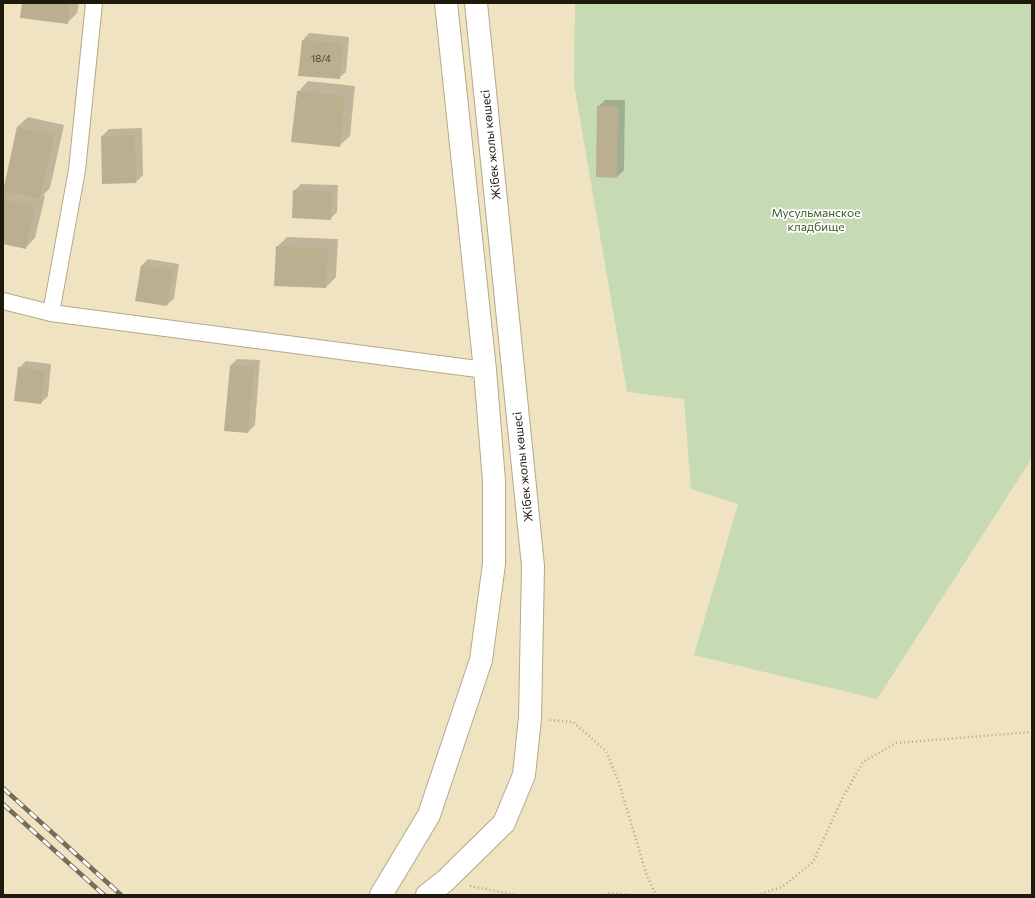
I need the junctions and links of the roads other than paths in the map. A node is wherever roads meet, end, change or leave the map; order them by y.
1 (94, 3) edge
2 (446, 3) edge
3 (476, 3) edge
4 (3, 301) edge
5 (51, 313) junction
6 (485, 370) junction
7 (381, 895) edge
8 (427, 895) edge

1 - 5 street
2 - 6 main road
3 - 8 main road, Жібек жолы көшесі
4 - 5 street
5 - 6 street
6 - 7 main road

